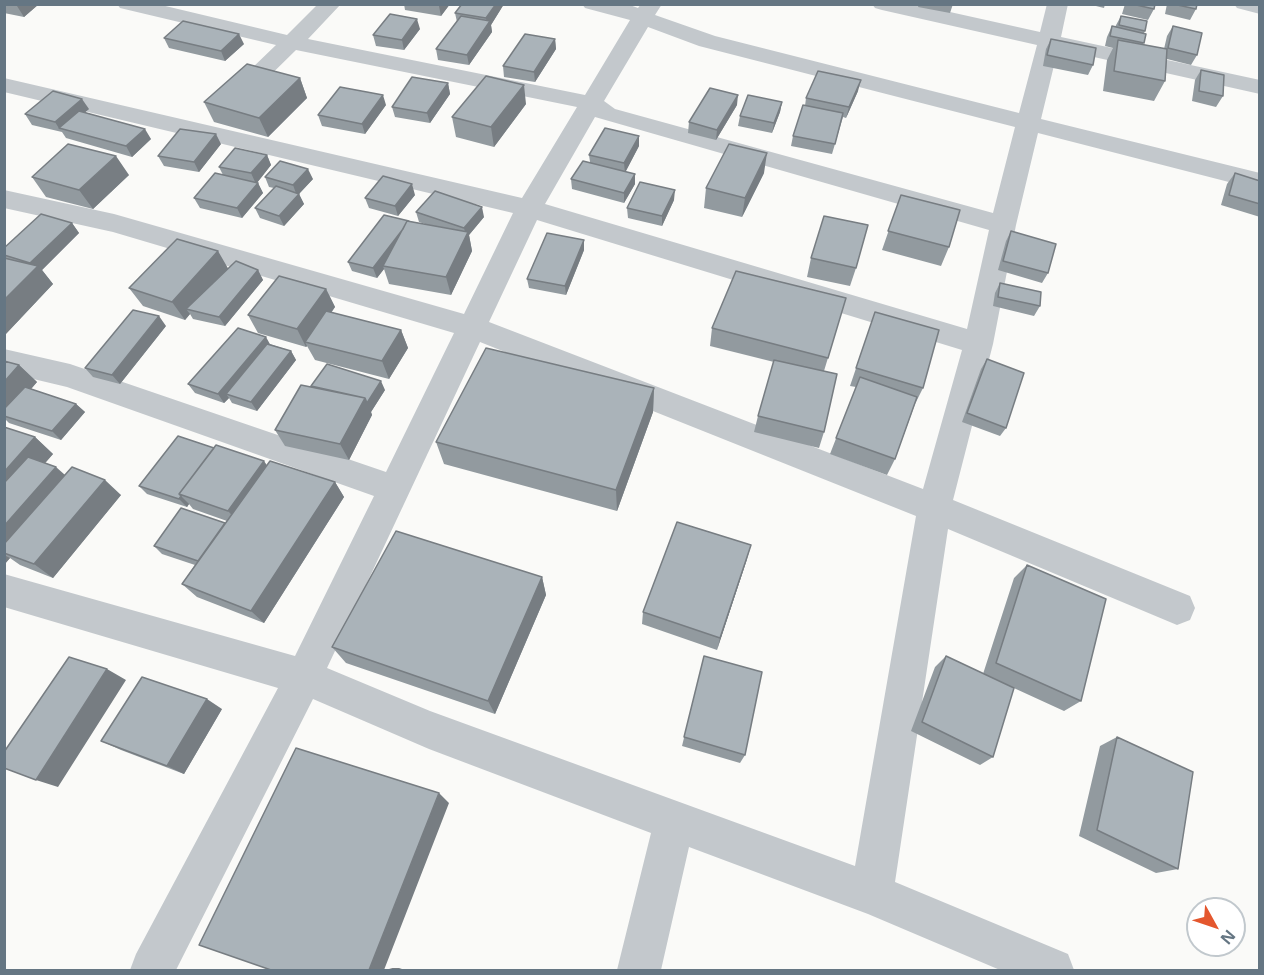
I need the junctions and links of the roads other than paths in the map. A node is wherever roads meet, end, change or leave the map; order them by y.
1 (127, 4) edge
2 (331, 4) edge
3 (592, 4) edge
4 (882, 4) edge
5 (1058, 4) edge
6 (1244, 4) edge
7 (1260, 8) edge
8 (647, 11) edge
9 (1048, 40) junction
10 (290, 42) junction
11 (4, 85) edge
12 (1260, 87) edge
13 (591, 103) junction
14 (1028, 123) junction
15 (202, 130) junction
16 (1260, 182) edge
17 (4, 199) edge
18 (529, 208) junction
19 (1003, 225) junction
20 (472, 327) junction
21 (978, 344) junction
22 (4, 360) edge
23 (394, 489) junction
24 (934, 508) junction
25 (4, 590) edge
26 (1177, 608) dead end
27 (304, 677) junction
28 (675, 820) junction
29 (872, 894) junction
30 (152, 970) edge
31 (639, 970) edge
32 (1052, 970) edge

1 - 10 street
2 - 10 street
3 - 8 street
4 - 9 street
5 - 9 street
6 - 7 street
8 - 13 street
8 - 14 street
9 - 12 street
9 - 14 street
10 - 13 street
10 - 15 street
11 - 15 street
13 - 18 street
13 - 19 street
14 - 16 street
14 - 19 street
15 - 18 street
17 - 20 street
18 - 20 street
18 - 21 street
19 - 21 street
20 - 23 street
20 - 24 street
21 - 24 street
22 - 23 street
23 - 27 street
24 - 26 street
24 - 29 street
25 - 27 street
27 - 28 street
27 - 30 street
28 - 29 street
28 - 31 street
29 - 32 street

